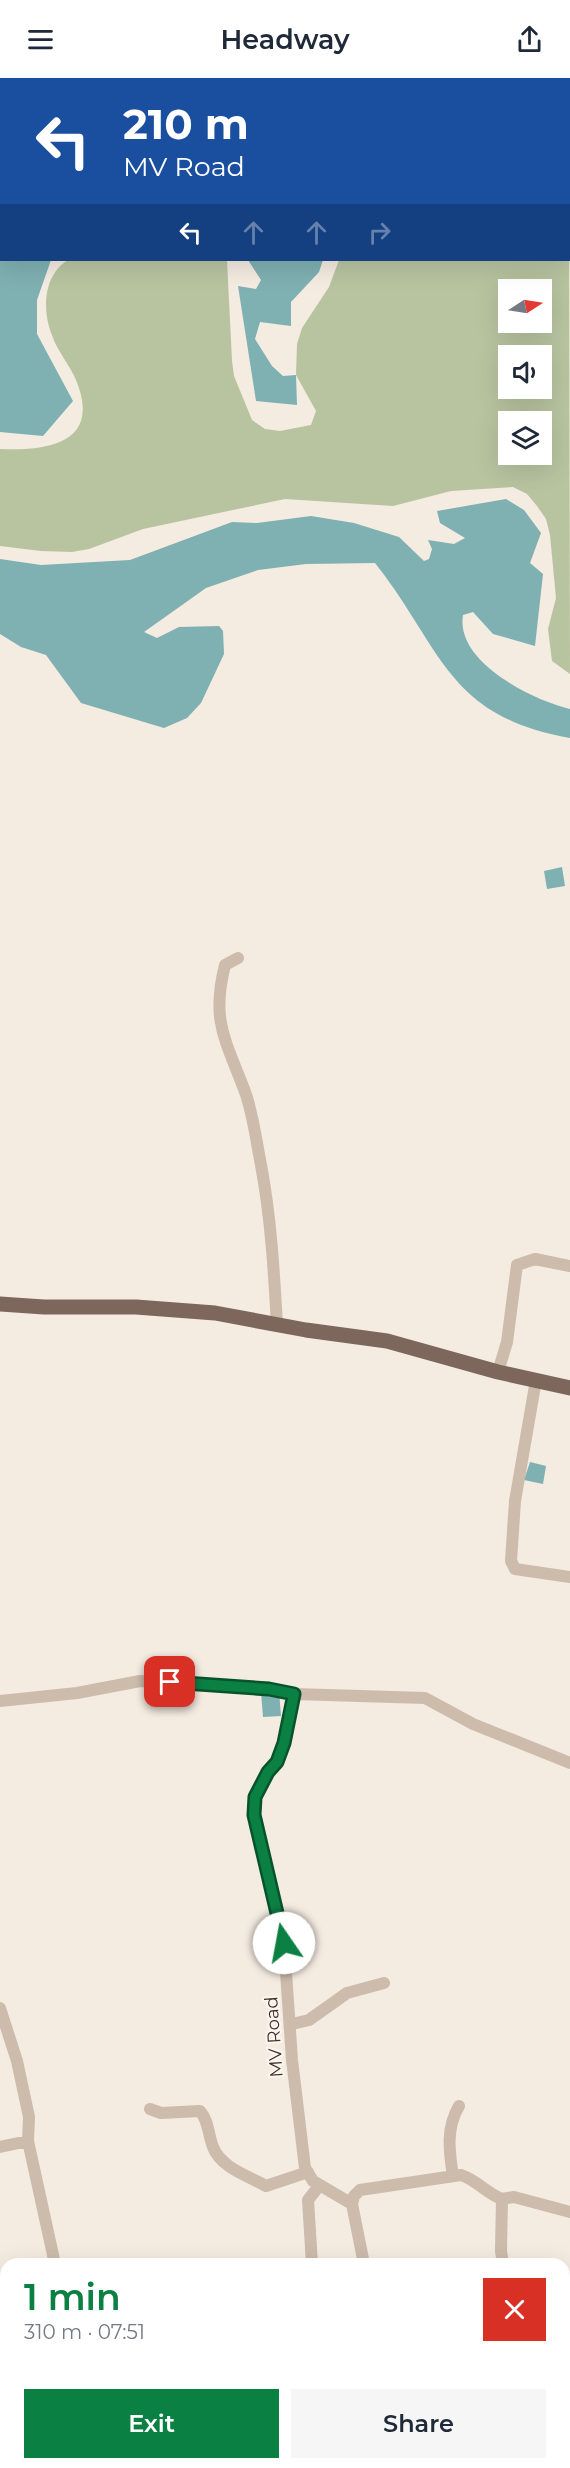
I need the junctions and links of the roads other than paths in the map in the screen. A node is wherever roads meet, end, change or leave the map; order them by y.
1 (238, 958) dead end
2 (570, 1266) edge
3 (0, 1304) edge
4 (277, 1325) junction
5 (498, 1372) junction
6 (536, 1380) junction
7 (570, 1388) edge
8 (570, 1577) edge
9 (294, 1694) junction
10 (0, 1701) edge
11 (570, 1763) edge
12 (384, 1983) dead end
13 (0, 2008) edge
14 (292, 2024) junction
15 (3, 2028) edge
16 (459, 2106) dead end
17 (150, 2109) dead end
18 (28, 2140) junction
19 (0, 2146) edge
20 (308, 2172) junction
21 (453, 2176) junction
22 (319, 2186) junction
23 (502, 2199) junction
24 (352, 2205) junction
25 (570, 2212) edge
26 (54, 2258) edge
27 (312, 2258) edge
28 (363, 2258) edge
29 (502, 2258) edge

1 - 4 street
2 - 5 street
3 - 4 main road
4 - 5 main road
5 - 6 main road
6 - 7 main road
6 - 8 street
9 - 10 street
9 - 11 street
9 - 14 street, MV Road
12 - 14 street
13 - 15 street
14 - 20 street, MV Road
15 - 18 street
16 - 21 street
17 - 20 street
18 - 19 street
18 - 26 street
20 - 22 street, MV Road
21 - 23 street
21 - 24 street
22 - 24 street, MV Road
22 - 27 street
23 - 25 street
23 - 29 street
24 - 28 street

